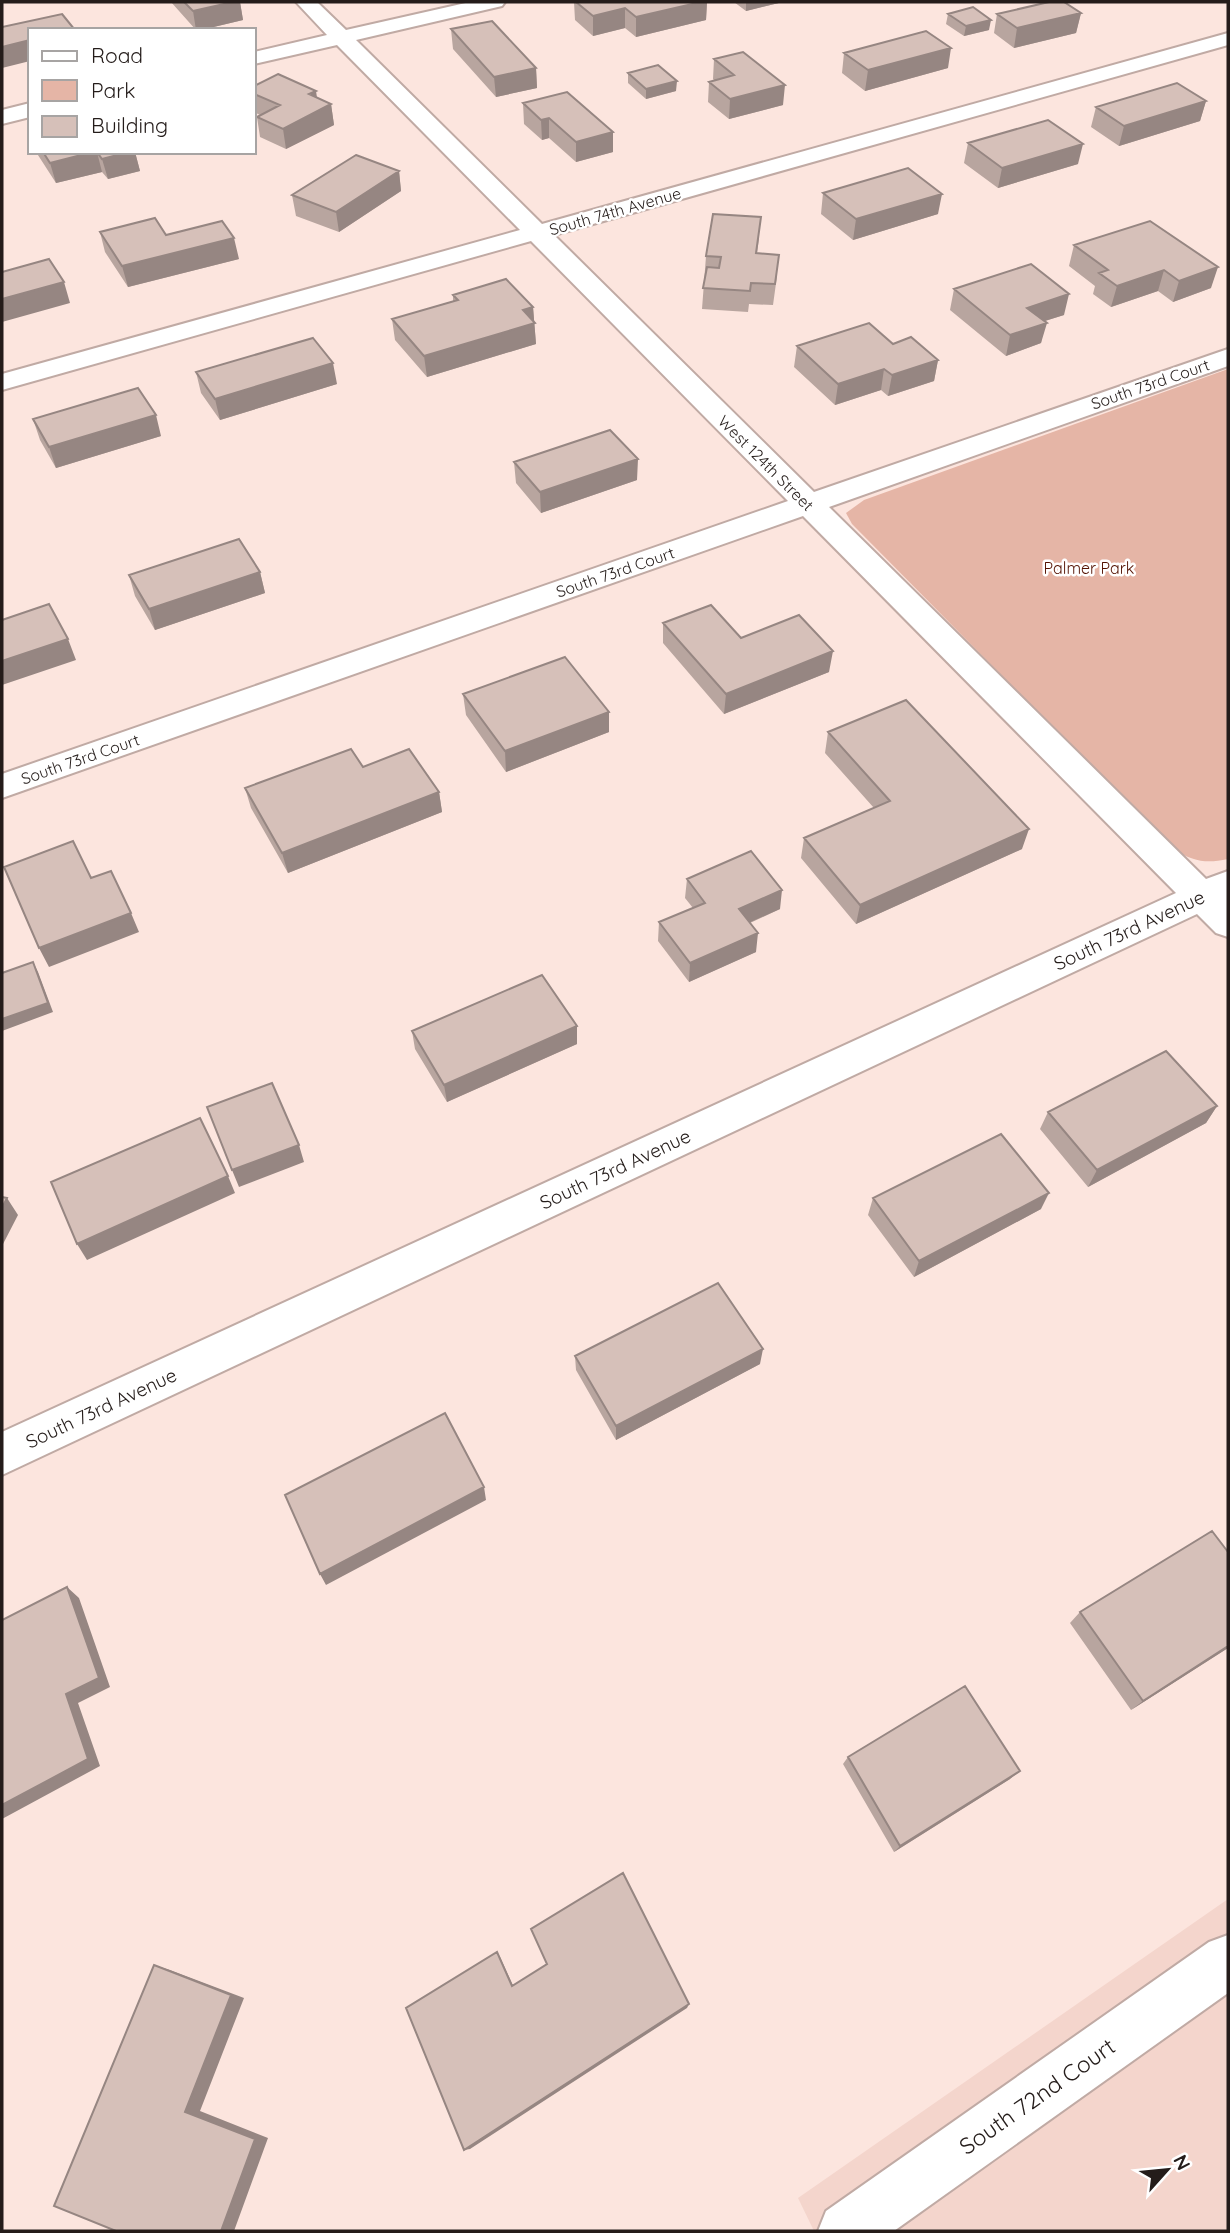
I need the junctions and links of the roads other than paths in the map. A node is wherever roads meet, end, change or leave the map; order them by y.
1 (306, 2) edge
2 (495, 2) edge
3 (343, 38) junction
4 (1228, 39) edge
5 (256, 58) edge
6 (28, 110) edge
7 (2, 117) edge
8 (536, 233) junction
9 (1228, 357) edge
10 (2, 382) edge
11 (808, 505) junction
12 (2, 786) edge
13 (1220, 901) edge
14 (2, 1454) edge
15 (1228, 1961) edge
16 (846, 2231) edge

1 - 3 street, West 124th Street
2 - 3 street
3 - 5 street
3 - 8 street, West 124th Street
4 - 8 street, South 74th Avenue
6 - 7 street
8 - 10 street, South 74th Avenue
8 - 11 street, West 124th Street
9 - 11 street, South 73rd Court
11 - 12 street, South 73rd Court
11 - 13 street, West 124th Street
13 - 14 street, South 73rd Avenue
15 - 16 street, South 72nd Court

